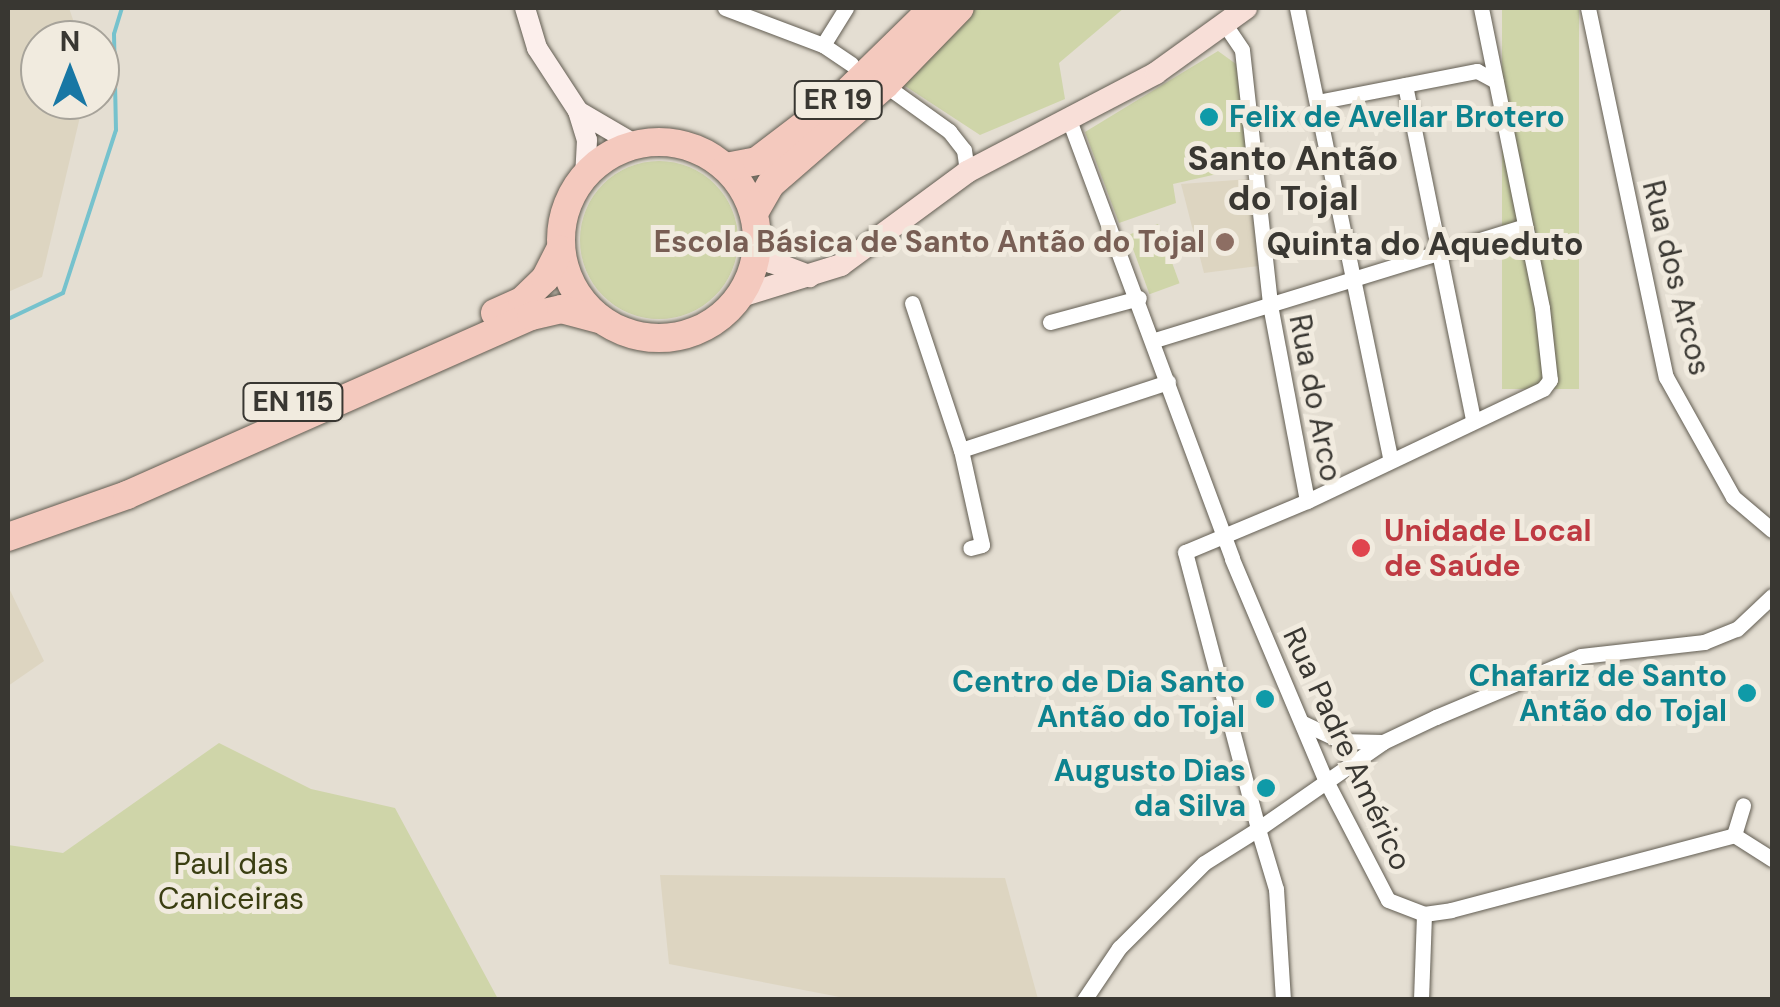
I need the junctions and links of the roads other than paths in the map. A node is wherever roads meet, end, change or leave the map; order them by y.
1 (525, 8) edge
2 (726, 8) edge
3 (846, 8) edge
4 (933, 8) edge
5 (960, 8) edge
6 (1246, 8) edge
7 (1298, 8) edge
8 (1481, 8) edge
9 (1588, 8) edge
10 (1224, 23) junction
11 (823, 45) junction
12 (851, 64) dead end
13 (1496, 80) junction
14 (1405, 84) junction
15 (885, 85) junction
16 (1318, 102) junction
17 (578, 111) junction
18 (1068, 117) junction
19 (634, 144) junction
20 (726, 167) junction
21 (967, 172) junction
22 (586, 176) junction
23 (754, 213) junction
24 (1525, 226) junction
25 (758, 243) junction
26 (560, 250) junction
27 (1439, 253) junction
28 (818, 277) junction
29 (1353, 278) junction
30 (742, 296) junction
31 (1139, 298) junction
32 (912, 303) dead end
33 (1270, 304) junction
34 (598, 319) junction
35 (1050, 322) dead end
36 (1155, 340) junction
37 (1168, 382) junction
38 (1473, 420) junction
39 (961, 450) junction
40 (1390, 460) junction
41 (1307, 501) junction
42 (1772, 530) edge
43 (8, 534) edge
44 (1224, 537) junction
45 (970, 548) dead end
46 (1772, 596) edge
47 (1300, 720) junction
48 (1341, 741) junction
49 (1383, 742) junction
50 (1318, 761) junction
51 (1325, 779) junction
52 (1743, 805) dead end
53 (1258, 829) junction
54 (1734, 835) junction
55 (1772, 859) edge
56 (1424, 914) junction
57 (1084, 1000) edge
58 (1283, 1000) edge
59 (1421, 1000) edge

1 - 17 street
2 - 11 street
3 - 11 street
4 - 20 highway, ER 19
5 - 15 highway, ER 19
6 - 10 main road
7 - 16 street
8 - 13 street
9 - 42 street, Rua dos Arcos
10 - 18 main road
10 - 33 street, Rua do Arco
11 - 12 street
13 - 14 street
13 - 24 street
14 - 16 street
14 - 27 street
15 - 21 street
15 - 23 highway, ER 19
16 - 29 street
17 - 19 street
17 - 22 street
18 - 21 main road
18 - 31 street, Rua Padre Américo
19 - 20 highway
19 - 22 highway
20 - 23 highway
21 - 28 main road
22 - 26 highway
23 - 25 highway
24 - 27 street
24 - 38 street
25 - 28 main road
25 - 30 highway
26 - 34 highway
26 - 43 highway, EN 115
27 - 29 street
27 - 38 street
28 - 30 main road
29 - 33 street
29 - 40 street
30 - 34 highway
31 - 35 street
31 - 36 street, Rua Padre Américo
32 - 39 street
33 - 36 street
33 - 41 street, Rua do Arco
34 - 43 highway, EN 115
36 - 37 street, Rua Padre Américo
37 - 39 street
37 - 44 street, Rua Padre Américo
38 - 40 street
39 - 45 street
40 - 41 street
41 - 44 street
44 - 47 street, Rua Padre Américo
44 - 53 street
46 - 49 street
47 - 48 street
47 - 50 street, Rua Padre Américo
48 - 49 street
48 - 50 street
49 - 51 street
50 - 51 street, Rua Padre Américo
51 - 53 street
51 - 56 street, Rua Padre Américo
52 - 54 street
53 - 57 street
53 - 58 street
54 - 55 street
54 - 56 street
56 - 59 street

